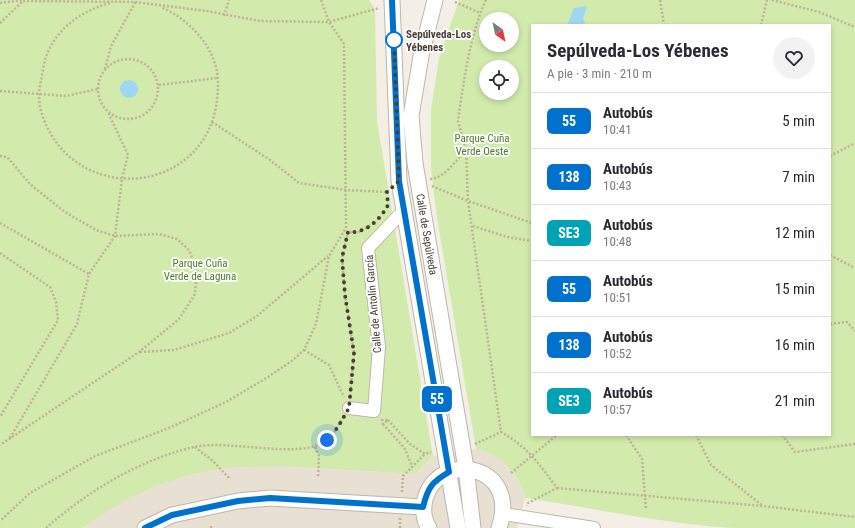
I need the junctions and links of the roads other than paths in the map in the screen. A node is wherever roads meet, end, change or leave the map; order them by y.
1 (392, 0) edge
2 (435, 0) edge
3 (405, 209) junction
4 (349, 408) road end
5 (466, 468) junction
6 (449, 472) junction
7 (423, 507) junction
8 (502, 521) edge
9 (145, 528) edge
10 (429, 528) edge
11 (458, 528) edge
12 (473, 528) edge
13 (594, 528) edge

1 - 3 street, Calle de Sepúlveda
2 - 5 street, Calle de Sepúlveda
3 - 4 street, Calle de Antolín García
3 - 6 street, Calle de Sepúlveda
5 - 6 street
5 - 8 street
5 - 12 street, Calle de Sepúlveda
6 - 7 street
6 - 11 street, Calle de Sepúlveda
7 - 9 street
7 - 10 street
8 - 13 street

